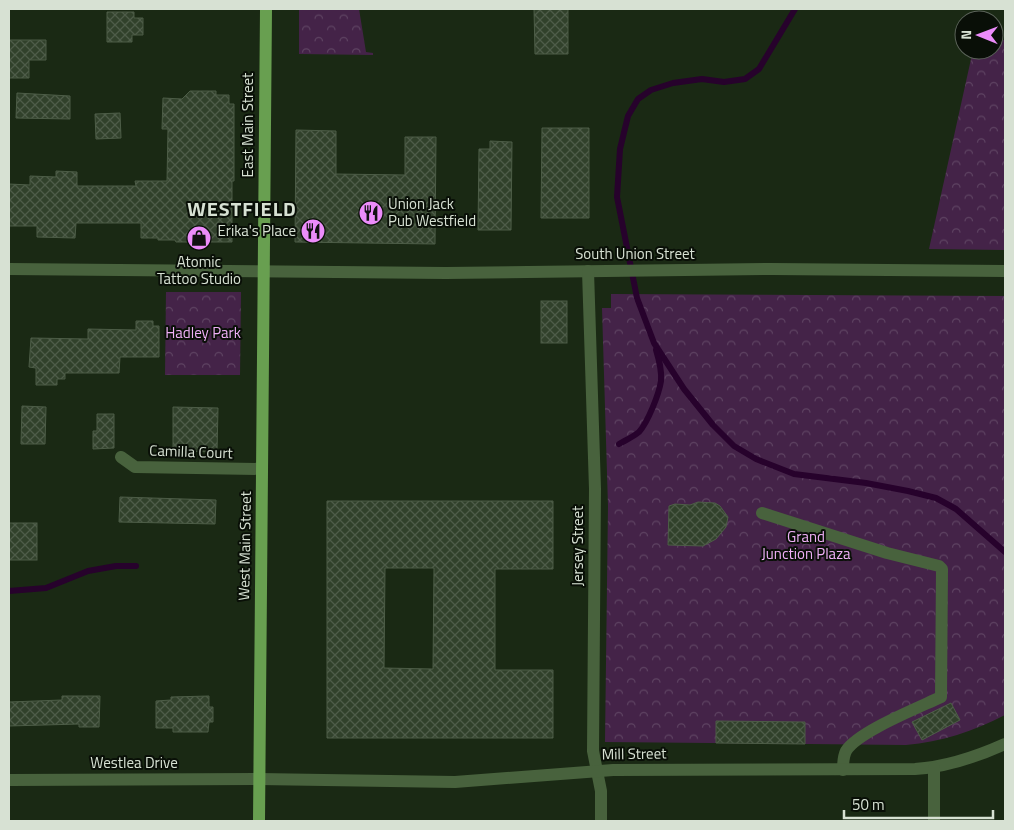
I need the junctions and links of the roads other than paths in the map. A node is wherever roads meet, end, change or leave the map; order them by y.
1 (266, 9) edge
2 (9, 269) edge
3 (264, 271) junction
4 (588, 271) junction
5 (1005, 271) edge
6 (121, 457) dead end
7 (262, 469) junction
8 (762, 513) dead end
9 (1005, 744) edge
10 (934, 768) junction
11 (843, 770) junction
12 (596, 771) junction
13 (259, 779) junction
14 (9, 780) edge
15 (259, 821) edge
16 (601, 821) edge
17 (934, 821) edge

1 - 3 main road, East Main Street
2 - 3 street, South Union Street
3 - 4 street, South Union Street
3 - 7 main road, West Main Street
4 - 5 street, South Union Street
4 - 12 street, Jersey Street
6 - 7 street, Camilla Court
7 - 13 main road, West Main Street
8 - 11 street
9 - 10 street, Mill Street
10 - 11 street, Mill Street
10 - 17 street
11 - 12 street, Mill Street
12 - 13 street, Mill Street
12 - 16 street, Jersey Street
13 - 14 street, Westlea Drive
13 - 15 main road, West Main Street

